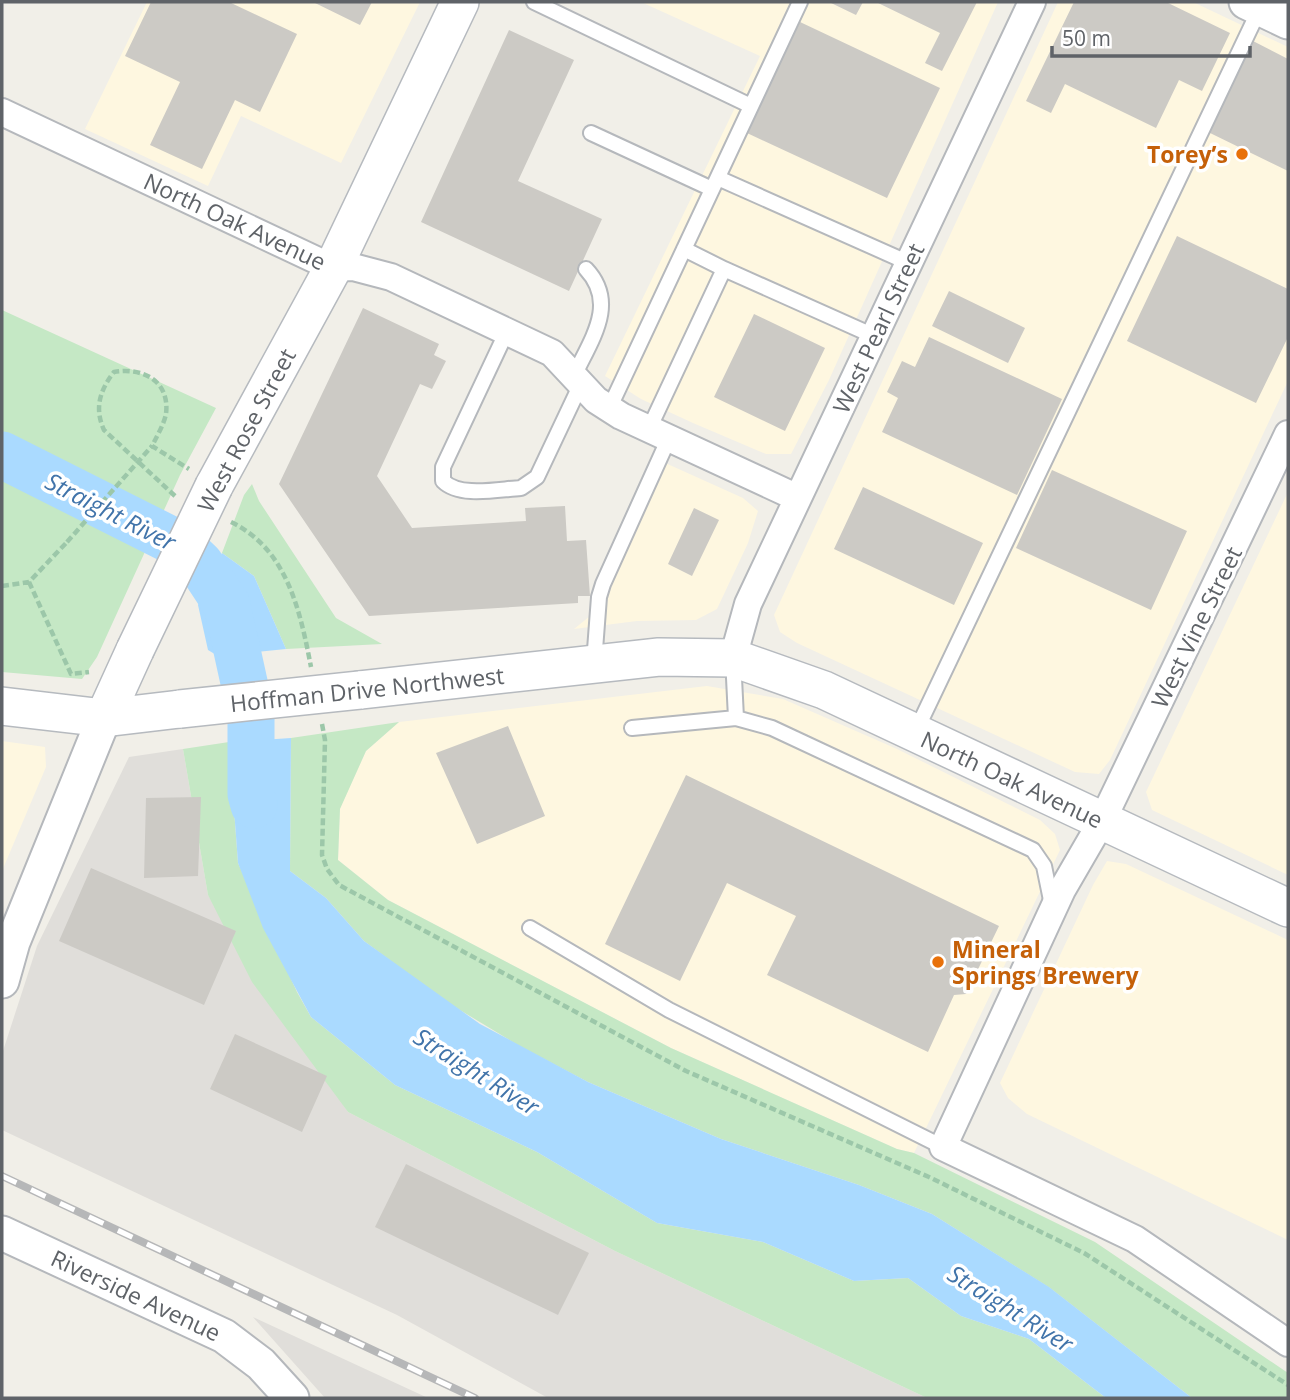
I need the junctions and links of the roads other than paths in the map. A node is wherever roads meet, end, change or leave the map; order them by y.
1 (460, 2) edge
2 (534, 2) edge
3 (1032, 2) edge
4 (797, 3) edge
5 (1264, 8) edge
6 (751, 106) junction
7 (2, 112) edge
8 (591, 133) dead end
9 (715, 184) junction
10 (684, 249) junction
11 (909, 263) junction
12 (333, 268) junction
13 (586, 269) dead end
14 (724, 269) junction
15 (507, 331) junction
16 (874, 336) junction
17 (577, 382) junction
18 (609, 409) junction
19 (659, 434) junction
20 (1288, 434) edge
21 (798, 498) junction
22 (733, 658) junction
23 (594, 664) junction
24 (2, 706) edge
25 (104, 718) junction
26 (736, 718) junction
27 (632, 728) dead end
28 (915, 733) junction
29 (1102, 821) junction
30 (1288, 908) edge
31 (1053, 910) junction
32 (530, 928) dead end
33 (2, 981) edge
34 (943, 1147) junction
35 (2, 1233) edge
36 (1288, 1343) edge
37 (292, 1398) edge

1 - 12 main road, West Rose Street
2 - 6 lane
3 - 11 street, West Pearl Street
4 - 6 lane
5 - 28 lane
6 - 9 lane
7 - 12 street, North Oak Avenue
8 - 9 lane
9 - 10 lane
9 - 11 lane
10 - 14 lane
10 - 18 lane
11 - 16 street, West Pearl Street
12 - 15 street, North Oak Avenue
12 - 25 main road, West Rose Street, bridge
13 - 17 lane
14 - 16 lane
14 - 19 lane
15 - 17 street, North Oak Avenue
15 - 17 lane
16 - 21 street, West Pearl Street
17 - 18 street, North Oak Avenue
18 - 19 street, North Oak Avenue
19 - 21 street, North Oak Avenue
19 - 23 lane
20 - 29 street, West Vine Street
21 - 22 street, West Pearl Street
22 - 23 main road, Hoffman Drive Northwest
22 - 26 lane
22 - 28 main road, North Oak Avenue
23 - 25 main road, Hoffman Drive Northwest, bridge
24 - 25 main road, Hoffman Drive Northwest
25 - 33 street, West Rose Street
26 - 27 lane
26 - 31 lane
28 - 29 main road, North Oak Avenue
29 - 30 main road, North Oak Avenue
29 - 31 street, West Vine Street
31 - 34 street, West Vine Street
32 - 34 lane
34 - 36 street
35 - 37 street, Riverside Avenue

